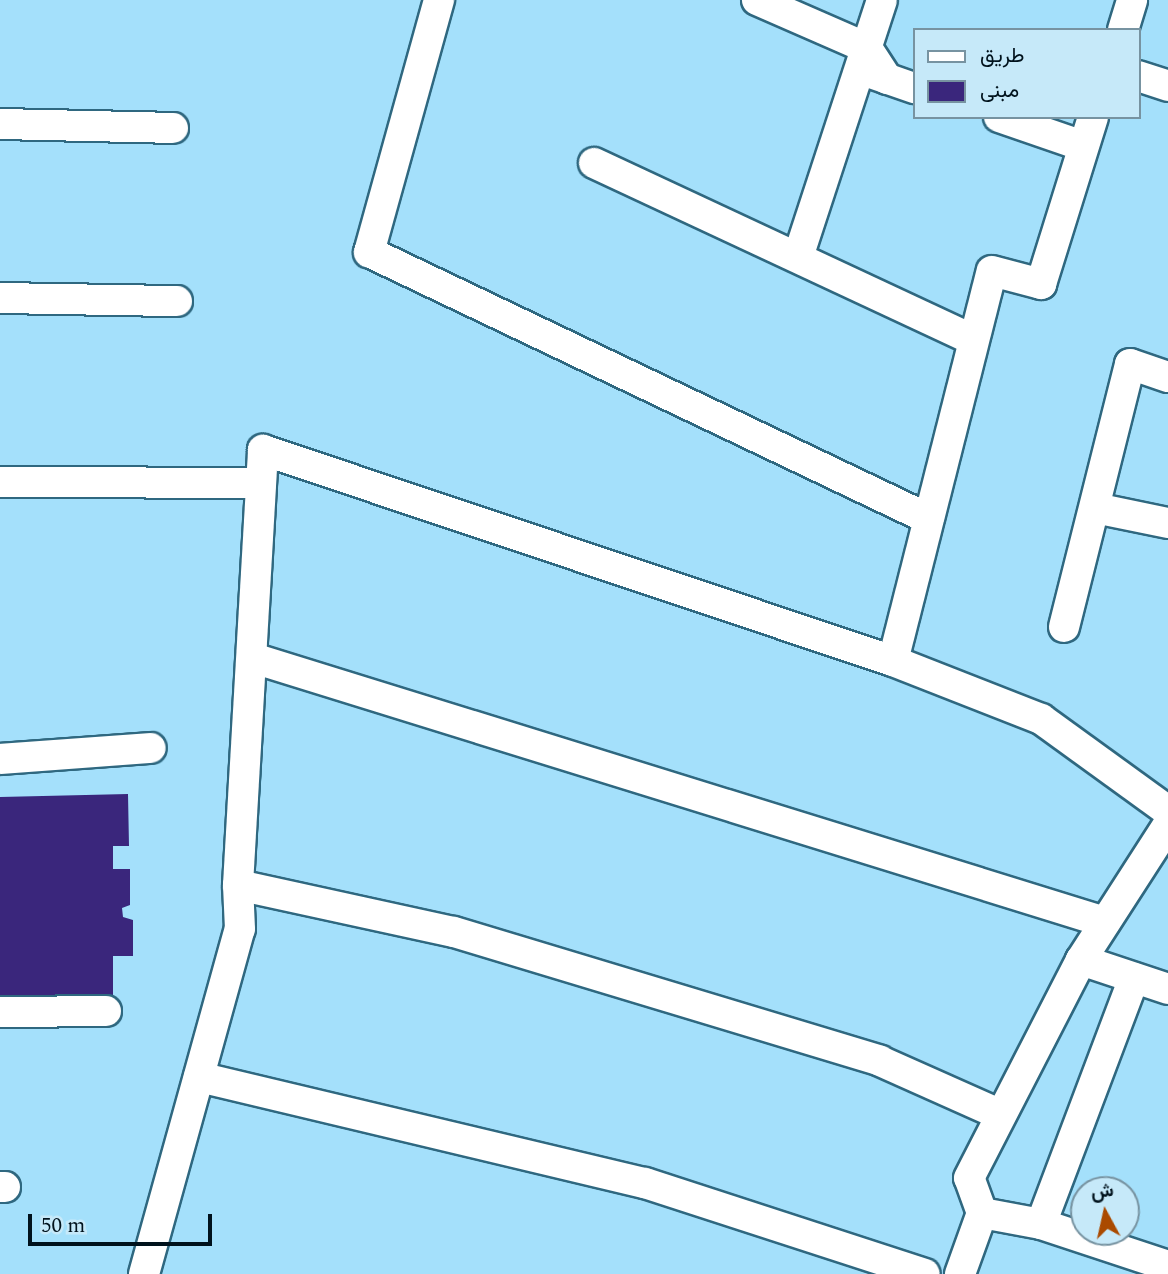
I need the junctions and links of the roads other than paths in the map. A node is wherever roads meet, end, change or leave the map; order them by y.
1 (439, 0) edge
2 (757, 0) edge
3 (882, 0) edge
4 (1132, 0) edge
5 (1123, 28) edge
6 (863, 59) junction
7 (1140, 77) edge
8 (901, 83) edge
9 (1168, 86) edge
10 (1005, 119) edge
11 (1092, 119) edge
12 (0, 124) edge
13 (173, 128) dead end
14 (1083, 146) junction
15 (594, 163) dead end
16 (798, 257) junction
17 (0, 298) edge
18 (177, 301) dead end
19 (972, 339) junction
20 (1168, 377) edge
21 (0, 482) edge
22 (261, 484) junction
23 (1095, 508) junction
24 (929, 519) junction
25 (1168, 523) edge
26 (1064, 627) dead end
27 (253, 658) junction
28 (892, 661) junction
29 (150, 748) dead end
30 (0, 759) edge
31 (1168, 811) edge
32 (1168, 825) edge
33 (238, 885) junction
34 (1105, 922) junction
35 (1081, 960) junction
36 (1134, 978) junction
37 (1168, 989) edge
38 (106, 1011) dead end
39 (0, 1012) edge
40 (199, 1077) junction
41 (999, 1114) junction
42 (982, 1213) junction
43 (1041, 1224) junction
44 (1168, 1266) edge
45 (916, 1273) edge
46 (144, 1274) edge
47 (960, 1274) edge

1 - 24 street
2 - 6 street
3 - 6 street
4 - 5 street
6 - 8 street
6 - 16 street
7 - 9 street
10 - 14 street
11 - 14 street
12 - 13 street
14 - 19 street
15 - 16 street
16 - 19 street
17 - 18 street
19 - 24 street
20 - 23 street
21 - 22 street
22 - 27 street
22 - 28 street
23 - 25 street
23 - 26 street
24 - 28 street
27 - 33 street
27 - 34 street
28 - 31 street
29 - 30 street
32 - 34 street
33 - 40 street
33 - 41 street
34 - 35 street
35 - 36 street
35 - 41 street
36 - 37 street
36 - 43 street
38 - 39 street
40 - 45 street
40 - 46 street
41 - 42 street
42 - 43 street
42 - 47 street
43 - 44 street

